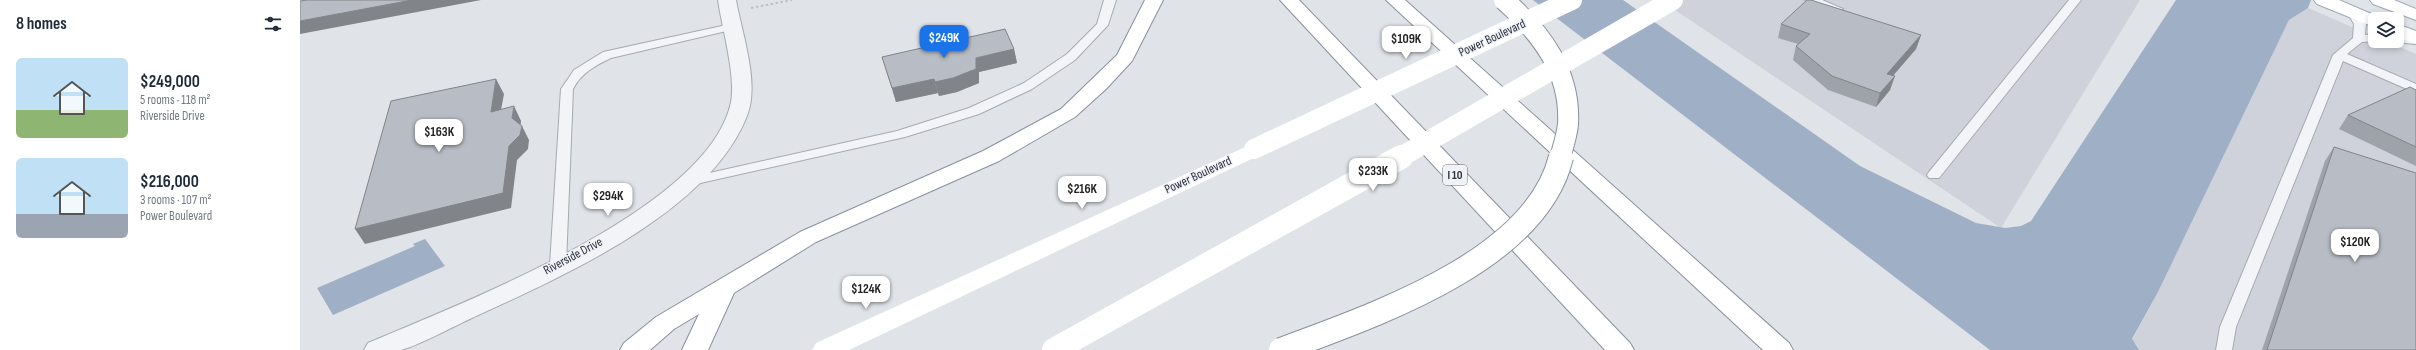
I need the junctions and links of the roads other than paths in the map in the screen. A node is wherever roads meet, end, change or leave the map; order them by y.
1 (305, 0) edge
2 (727, 0) edge
3 (1110, 0) edge
4 (1154, 0) edge
5 (1289, 0) edge
6 (1396, 0) edge
7 (1504, 0) edge
8 (1572, 0) edge
9 (1673, 0) edge
10 (1812, 0) edge
11 (2075, 0) edge
12 (2379, 0) edge
13 (300, 1) edge
14 (2329, 3) edge
15 (1837, 9) edge
16 (2353, 12) junction
17 (2416, 14) edge
18 (2368, 18) edge
19 (731, 28) junction
20 (2404, 33) edge
21 (2368, 38) edge
22 (2359, 39) junction
23 (2404, 39) edge
24 (2416, 39) edge
25 (2339, 55) junction
26 (2416, 89) edge
27 (1934, 175) dead end
28 (686, 182) junction
29 (558, 265) junction
30 (724, 287) junction
31 (377, 350) edge
32 (633, 350) edge
33 (695, 350) edge
34 (825, 350) edge
35 (1054, 350) edge
36 (1281, 350) edge
37 (1621, 350) edge
38 (1780, 350) edge
39 (2224, 350) edge

1 - 13 street
2 - 19 street, Riverside Drive
3 - 28 lane
4 - 30 main road
5 - 37 main road, I 10
6 - 38 main road
7 - 36 main road, bridge
8 - 34 main road, Power Boulevard, bridge
9 - 35 main road, bridge
10 - 15 lane
11 - 27 lane
12 - 17 main road
14 - 16 main road
16 - 18 main road
16 - 22 lane
19 - 28 street, Riverside Drive
19 - 29 lane
20 - 24 main road
21 - 22 lane
22 - 25 lane
23 - 24 lane
25 - 26 lane
25 - 39 lane
28 - 29 street, Riverside Drive
29 - 31 street, Riverside Drive
30 - 32 main road
30 - 33 main road

